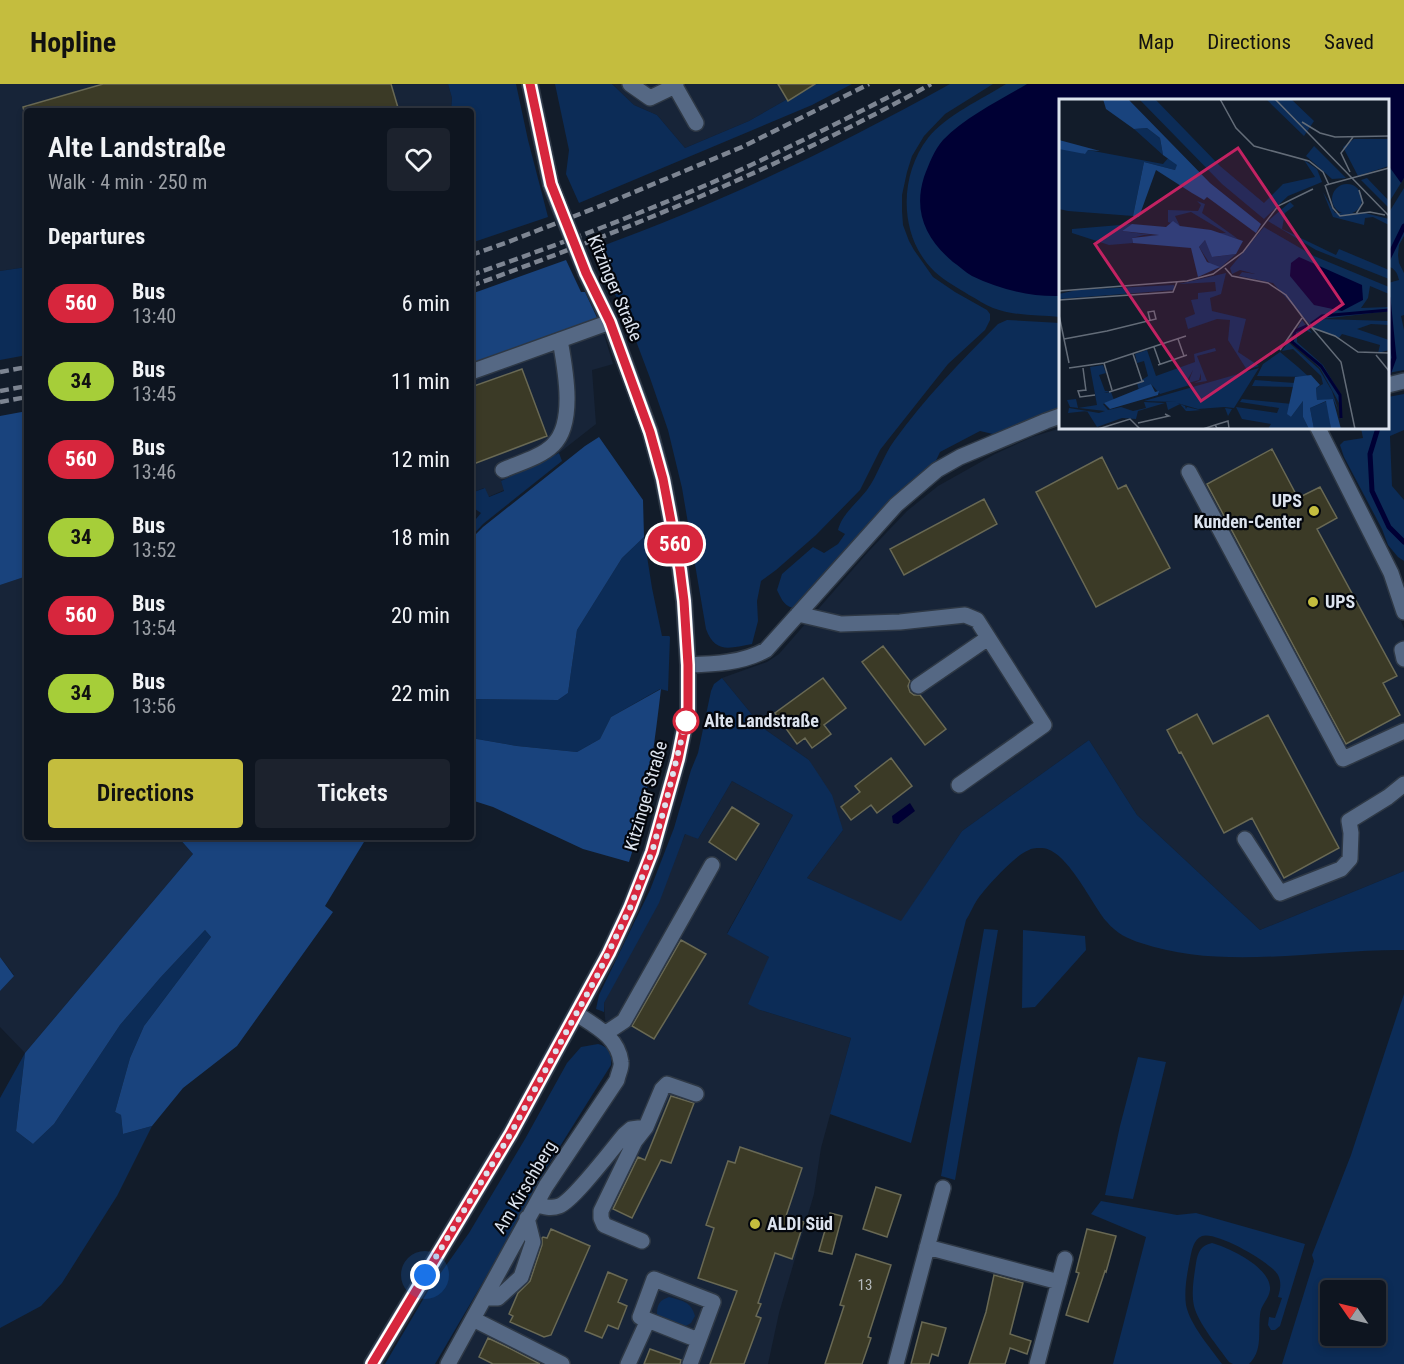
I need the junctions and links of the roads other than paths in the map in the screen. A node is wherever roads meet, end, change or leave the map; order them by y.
1 (531, 84) edge
2 (630, 84) edge
3 (675, 85) edge
4 (696, 123) dead end
5 (610, 322) junction
6 (560, 340) junction
7 (474, 371) edge
8 (1059, 416) edge
9 (1318, 429) edge
10 (503, 470) dead end
11 (1189, 472) dead end
12 (1404, 612) edge
13 (798, 614) junction
14 (988, 638) junction
15 (1404, 649) edge
16 (1404, 658) edge
17 (688, 665) junction
18 (918, 686) dead end
19 (1404, 731) edge
20 (1404, 784) edge
21 (959, 785) dead end
22 (1245, 839) dead end
23 (712, 865) dead end
24 (577, 1014) junction
25 (606, 1033) junction
26 (696, 1094) dead end
27 (646, 1127) junction
28 (943, 1188) dead end
29 (536, 1204) junction
30 (527, 1218) junction
31 (642, 1241) dead end
32 (927, 1247) junction
33 (1065, 1259) dead end
34 (1059, 1282) junction
35 (485, 1298) junction
36 (473, 1319) junction
37 (648, 1320) junction
38 (698, 1340) junction
39 (372, 1364) edge
40 (448, 1364) edge
41 (562, 1364) edge
42 (628, 1364) edge
43 (690, 1364) edge
44 (896, 1364) edge
45 (1037, 1364) edge

1 - 5 street, Kitzinger Straße, bridge
2 - 3 street
3 - 4 street
5 - 6 street
5 - 17 street, Kitzinger Straße
6 - 7 street
6 - 10 street
8 - 13 street
9 - 12 street
11 - 19 street
13 - 14 street
13 - 17 street
14 - 18 street
14 - 21 street
15 - 16 street
17 - 24 street, Kitzinger Straße
20 - 22 street
23 - 25 street
24 - 25 street, Am Kirschberg
24 - 39 street, Kitzinger Straße
25 - 29 street, Am Kirschberg
26 - 27 street
27 - 29 street
27 - 31 street
28 - 32 street
29 - 30 street, Am Kirschberg
30 - 35 street, Am Kirschberg
30 - 35 street
32 - 34 street
32 - 44 street
33 - 34 street
34 - 45 street
35 - 36 street, Am Kirschberg
36 - 40 street, Am Kirschberg
36 - 41 street
37 - 38 street
37 - 38 street
37 - 42 street
38 - 43 street

